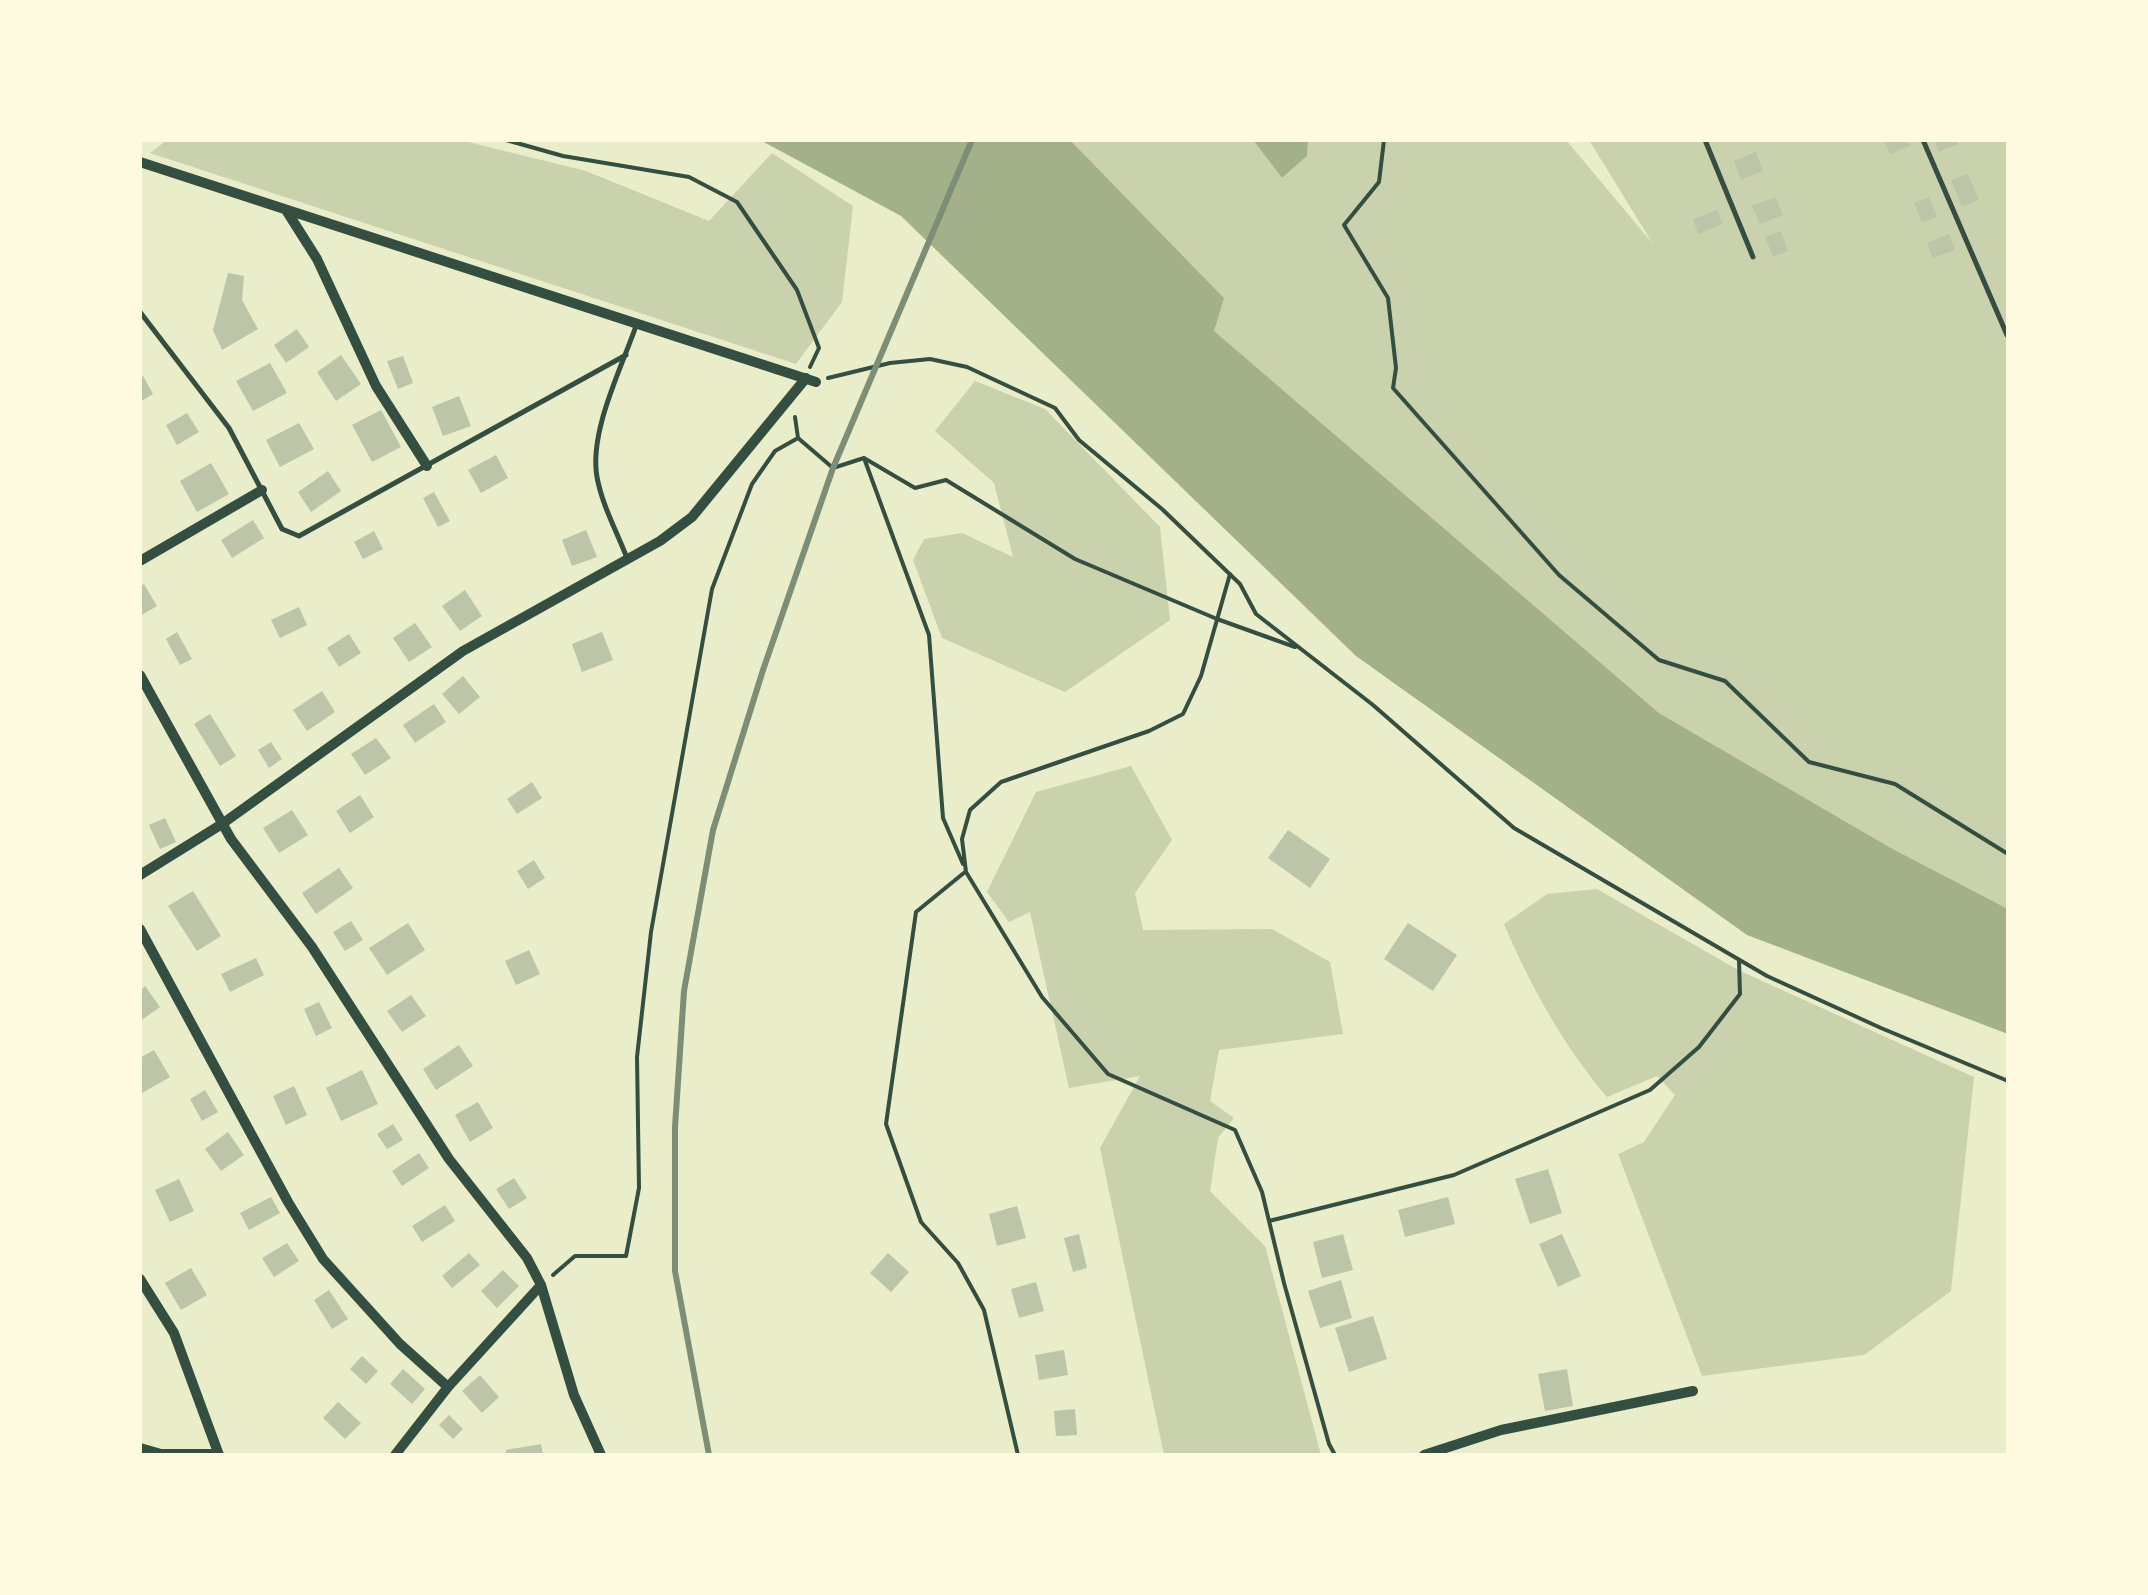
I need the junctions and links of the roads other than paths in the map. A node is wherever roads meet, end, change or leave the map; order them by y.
1 (1705, 140) edge
2 (1922, 140) edge
3 (140, 162) edge
4 (286, 210) junction
5 (1754, 257) dead end
6 (140, 312) edge
7 (637, 324) junction
8 (2007, 335) edge
9 (626, 355) junction
10 (427, 466) junction
11 (262, 490) junction
12 (628, 559) junction
13 (140, 561) edge
14 (140, 675) edge
15 (222, 824) junction
16 (140, 875) edge
17 (140, 930) edge
18 (140, 1279) edge
19 (541, 1285) junction
20 (448, 1388) junction
21 (1693, 1392) dead end
22 (140, 1448) edge
23 (219, 1454) edge
24 (394, 1455) edge
25 (601, 1455) edge
26 (1424, 1455) edge

1 - 5 lane
2 - 8 lane
3 - 4 street
4 - 7 street
4 - 10 street
6 - 11 lane
7 - 9 lane
7 - 12 street
9 - 10 lane
9 - 12 lane
10 - 11 lane
11 - 13 street
12 - 15 street
14 - 15 street
15 - 16 street
15 - 19 street
17 - 20 street
18 - 23 street
19 - 20 street
19 - 25 street
20 - 24 street
21 - 26 street
22 - 23 street

